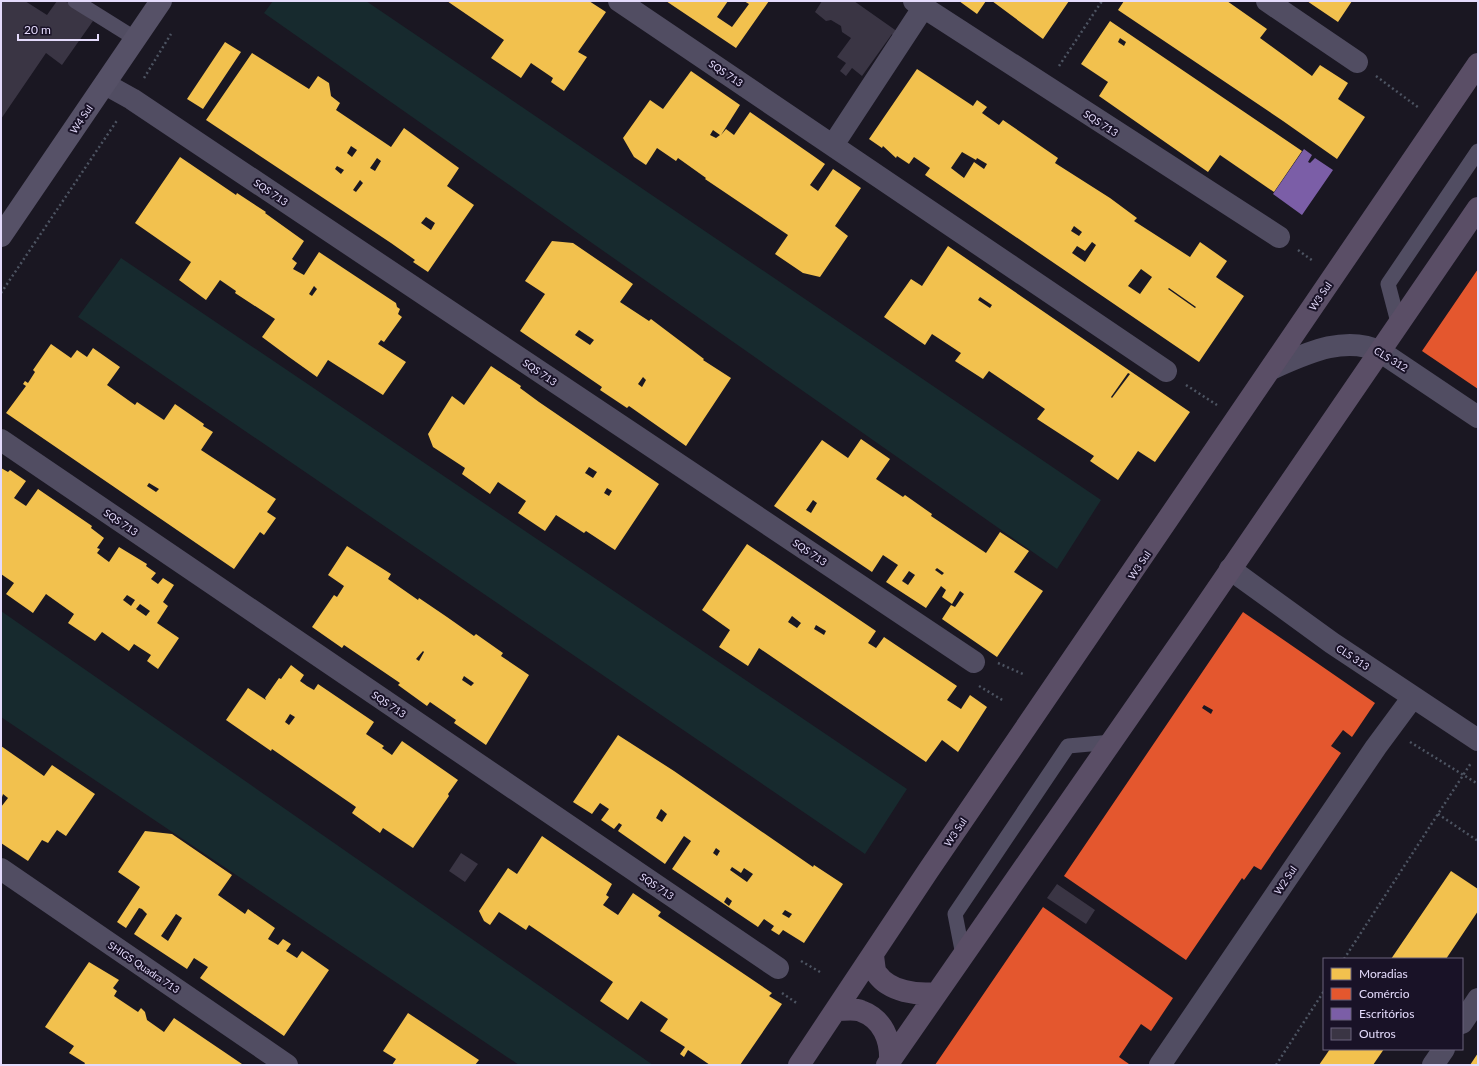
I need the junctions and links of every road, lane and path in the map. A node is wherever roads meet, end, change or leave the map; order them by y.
1 (74, 1) edge
2 (161, 1) edge
3 (619, 1) edge
4 (1102, 1) edge
5 (1267, 1) edge
6 (919, 4) edge
7 (174, 29) dead end
8 (136, 39) junction
9 (1357, 62) joint
10 (1478, 64) edge
11 (105, 84) junction
12 (1046, 87) junction
13 (132, 99) junction
14 (1438, 122) junction
15 (834, 145) junction
16 (1478, 151) edge
17 (1478, 208) edge
18 (1, 236) edge
19 (1279, 237) joint
20 (1333, 276) junction
21 (1, 293) edge
22 (1399, 326) junction
23 (1381, 352) junction
24 (1271, 369) junction
25 (1166, 371) joint
26 (1478, 417) edge
27 (1237, 419) junction
28 (1, 440) edge
29 (1230, 569) junction
30 (974, 662) dead end
31 (1412, 697) junction
32 (1406, 739) dead end
33 (1112, 742) junction
34 (1476, 749) edge
35 (1464, 775) junction
36 (1478, 784) edge
37 (1438, 814) junction
38 (1478, 841) edge
39 (1, 869) edge
40 (963, 955) junction
41 (873, 956) junction
42 (1345, 958) edge
43 (778, 968) dead end
44 (937, 993) junction
45 (1323, 993) edge
46 (1478, 999) edge
47 (836, 1010) junction
48 (1463, 1022) edge
49 (1443, 1050) edge
50 (888, 1063) edge
51 (287, 1065) edge
52 (799, 1065) edge
53 (1160, 1065) edge
54 (1276, 1065) edge
55 (1433, 1065) edge

1 - 8 lane
2 - 8 main road, W4 Sul
3 - 15 street, SQS 713
4 - 12 path
5 - 9 street
6 - 12 street, SQS 713
6 - 15 street, SQS 713
7 - 13 path
8 - 11 main road, W4 Sul
9 - 14 path
10 - 14 main road, W3 Sul
11 - 13 street, SQS 713
11 - 18 main road, W4 Sul
12 - 19 street, SQS 713
13 - 21 path
13 - 30 street, SQS 713
14 - 20 main road, W3 Sul
15 - 25 street, SQS 713
16 - 22 lane
17 - 22 main road
19 - 20 path
20 - 24 main road, W3 Sul
22 - 23 main road
23 - 24 street, CLS 312
23 - 26 street, CLS 312
23 - 29 main road
24 - 27 main road, W3 Sul
25 - 27 path
27 - 41 main road, W3 Sul
28 - 43 street, SQS 713
29 - 31 street, CLS 313
29 - 33 main road
31 - 34 street, CLS 313
31 - 53 street, W2 Sul
32 - 35 path
33 - 40 main road
33 - 40 lane
34 - 35 path
35 - 36 path
35 - 37 path
37 - 38 path
37 - 42 path
39 - 51 street, SHIGS Quadra 713
40 - 44 main road
41 - 44 main road
41 - 47 main road, W3 Sul
44 - 50 main road
45 - 54 path
46 - 48 street
47 - 50 main road
47 - 52 main road, W3 Sul
49 - 55 street

